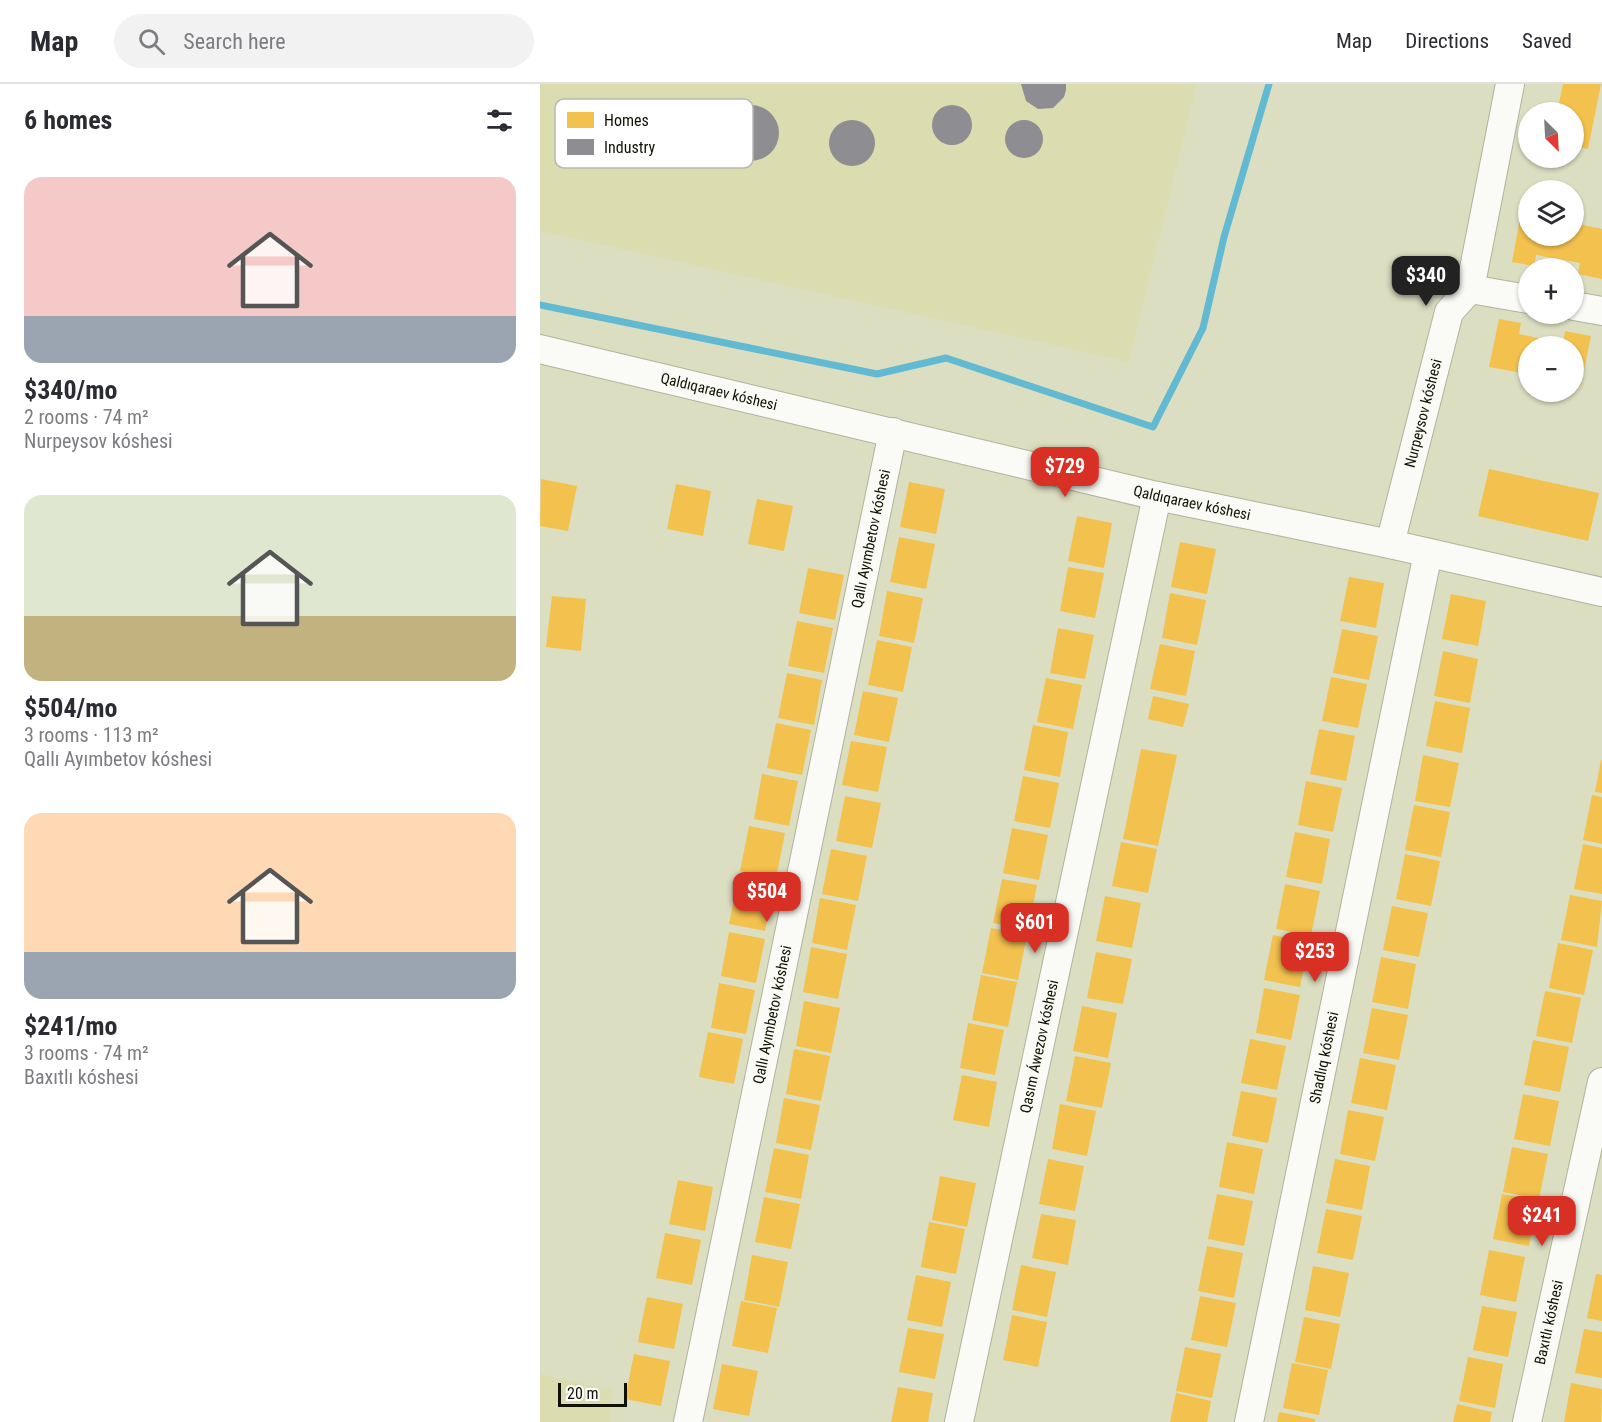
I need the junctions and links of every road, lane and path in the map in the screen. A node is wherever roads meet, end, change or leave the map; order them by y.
1 (1510, 84) edge
2 (1470, 289) junction
3 (1518, 297) edge
4 (1584, 308) edge
5 (1602, 311) edge
6 (540, 350) edge
7 (893, 432) junction
8 (1157, 496) junction
9 (1390, 544) junction
10 (1428, 553) junction
11 (1602, 592) edge
12 (1602, 1082) edge
13 (688, 1422) edge
14 (959, 1422) edge
15 (1249, 1422) edge
16 (1527, 1422) edge

1 - 2 street
2 - 3 street
2 - 9 street, Nurpeysov kóshesi
4 - 5 street
6 - 7 street, Qaldıqaraev kóshesi
7 - 8 street, Qaldıqaraev kóshesi
7 - 13 street, Qallı Ayımbetov kóshesi
8 - 9 street, Qaldıqaraev kóshesi
8 - 14 street, Qasım Áwezov kóshesi
9 - 10 street, Qaldıqaraev kóshesi
10 - 11 street, Qaldıqaraev kóshesi
10 - 15 street, Shadlıq kóshesi
12 - 16 street, Baxıtlı kóshesi

